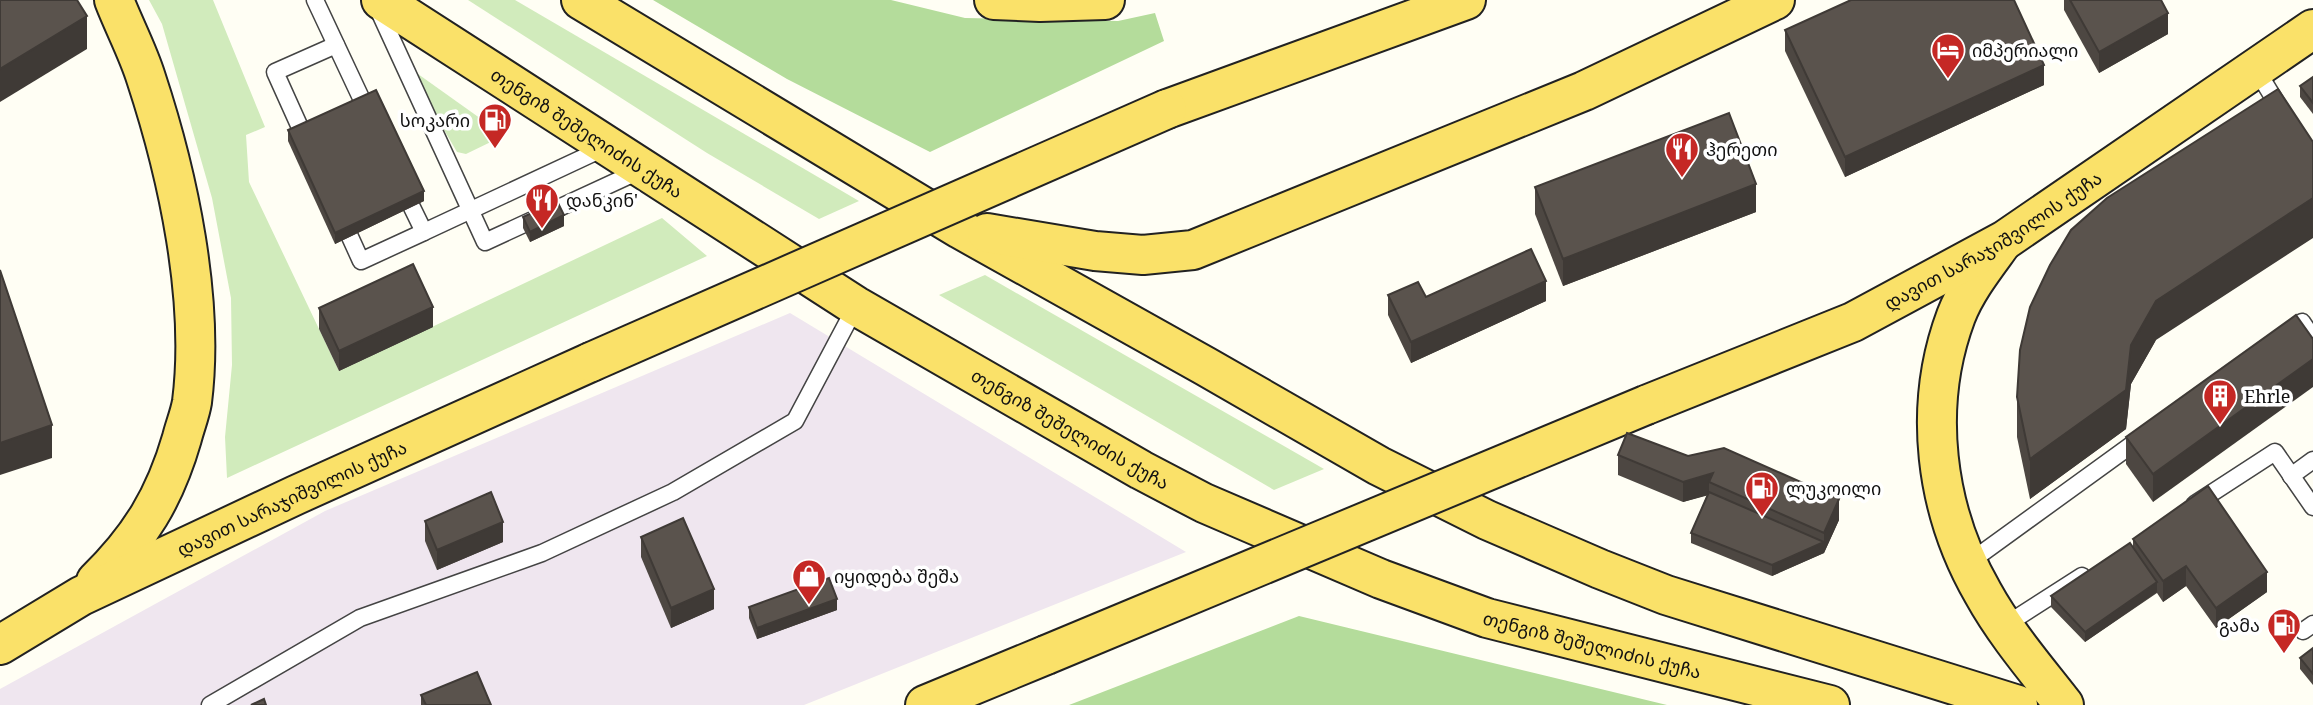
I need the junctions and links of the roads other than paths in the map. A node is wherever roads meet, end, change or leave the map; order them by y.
1 (114, 0) edge
2 (315, 0) edge
3 (374, 0) edge
4 (381, 0) edge
5 (581, 0) edge
6 (994, 0) edge
7 (1105, 0) edge
8 (1466, 0) edge
9 (1775, 0) edge
10 (2313, 29) edge
11 (336, 45) junction
12 (2256, 69) junction
13 (2292, 127) edge
14 (377, 132) edge
15 (607, 147) junction
16 (315, 160) edge
17 (394, 170) edge
18 (642, 170) junction
19 (332, 198) edge
20 (471, 211) junction
21 (960, 229) junction
22 (424, 232) junction
23 (2005, 240) junction
24 (856, 306) junction
25 (2313, 338) edge
26 (2269, 346) edge
27 (2157, 427) edge
28 (2313, 460) edge
29 (2291, 476) junction
30 (2313, 507) edge
31 (2185, 510) edge
32 (1967, 564) junction
33 (2094, 568) edge
34 (81, 596) junction
35 (2004, 626) junction
36 (0, 645) edge
37 (1036, 659) junction
38 (1745, 683) junction
39 (209, 705) edge
40 (925, 705) edge
41 (987, 705) edge
42 (1778, 705) edge
43 (1830, 705) edge
44 (2018, 705) edge
45 (2064, 705) edge

1 - 34 main road
2 - 11 lane
3 - 20 lane
4 - 15 main road, თენგიზ შეშელიძის ქუჩა
5 - 21 main road
6 - 7 main road
8 - 34 main road, დავით სარაჯიშვილის ქუჩა, bridge
9 - 21 main road
10 - 12 main road, დავით სარაჯიშვილის ქუჩა
11 - 14 lane
11 - 16 lane
12 - 13 lane
12 - 23 main road, დავით სარაჯიშვილის ქუჩა
15 - 18 main road, თენგიზ შეშელიძის ქუჩა
15 - 20 lane
17 - 22 lane
18 - 20 lane
18 - 24 main road, თენგიზ შეშელიძის ქუჩა
19 - 22 lane
20 - 22 lane
21 - 44 main road
23 - 32 main road
23 - 37 main road, დავით სარაჯიშვილის ქუჩა, bridge
24 - 38 main road, თენგიზ შეშელიძის ქუჩა
24 - 39 lane
25 - 26 lane
27 - 32 lane
28 - 29 lane
29 - 30 lane
29 - 31 lane
32 - 35 main road
33 - 35 lane
34 - 36 main road, დავით სარაჯიშვილის ქუჩა
35 - 45 main road
37 - 40 main road
37 - 41 main road
38 - 42 main road
38 - 43 main road, თენგიზ შეშელიძის ქუჩა

